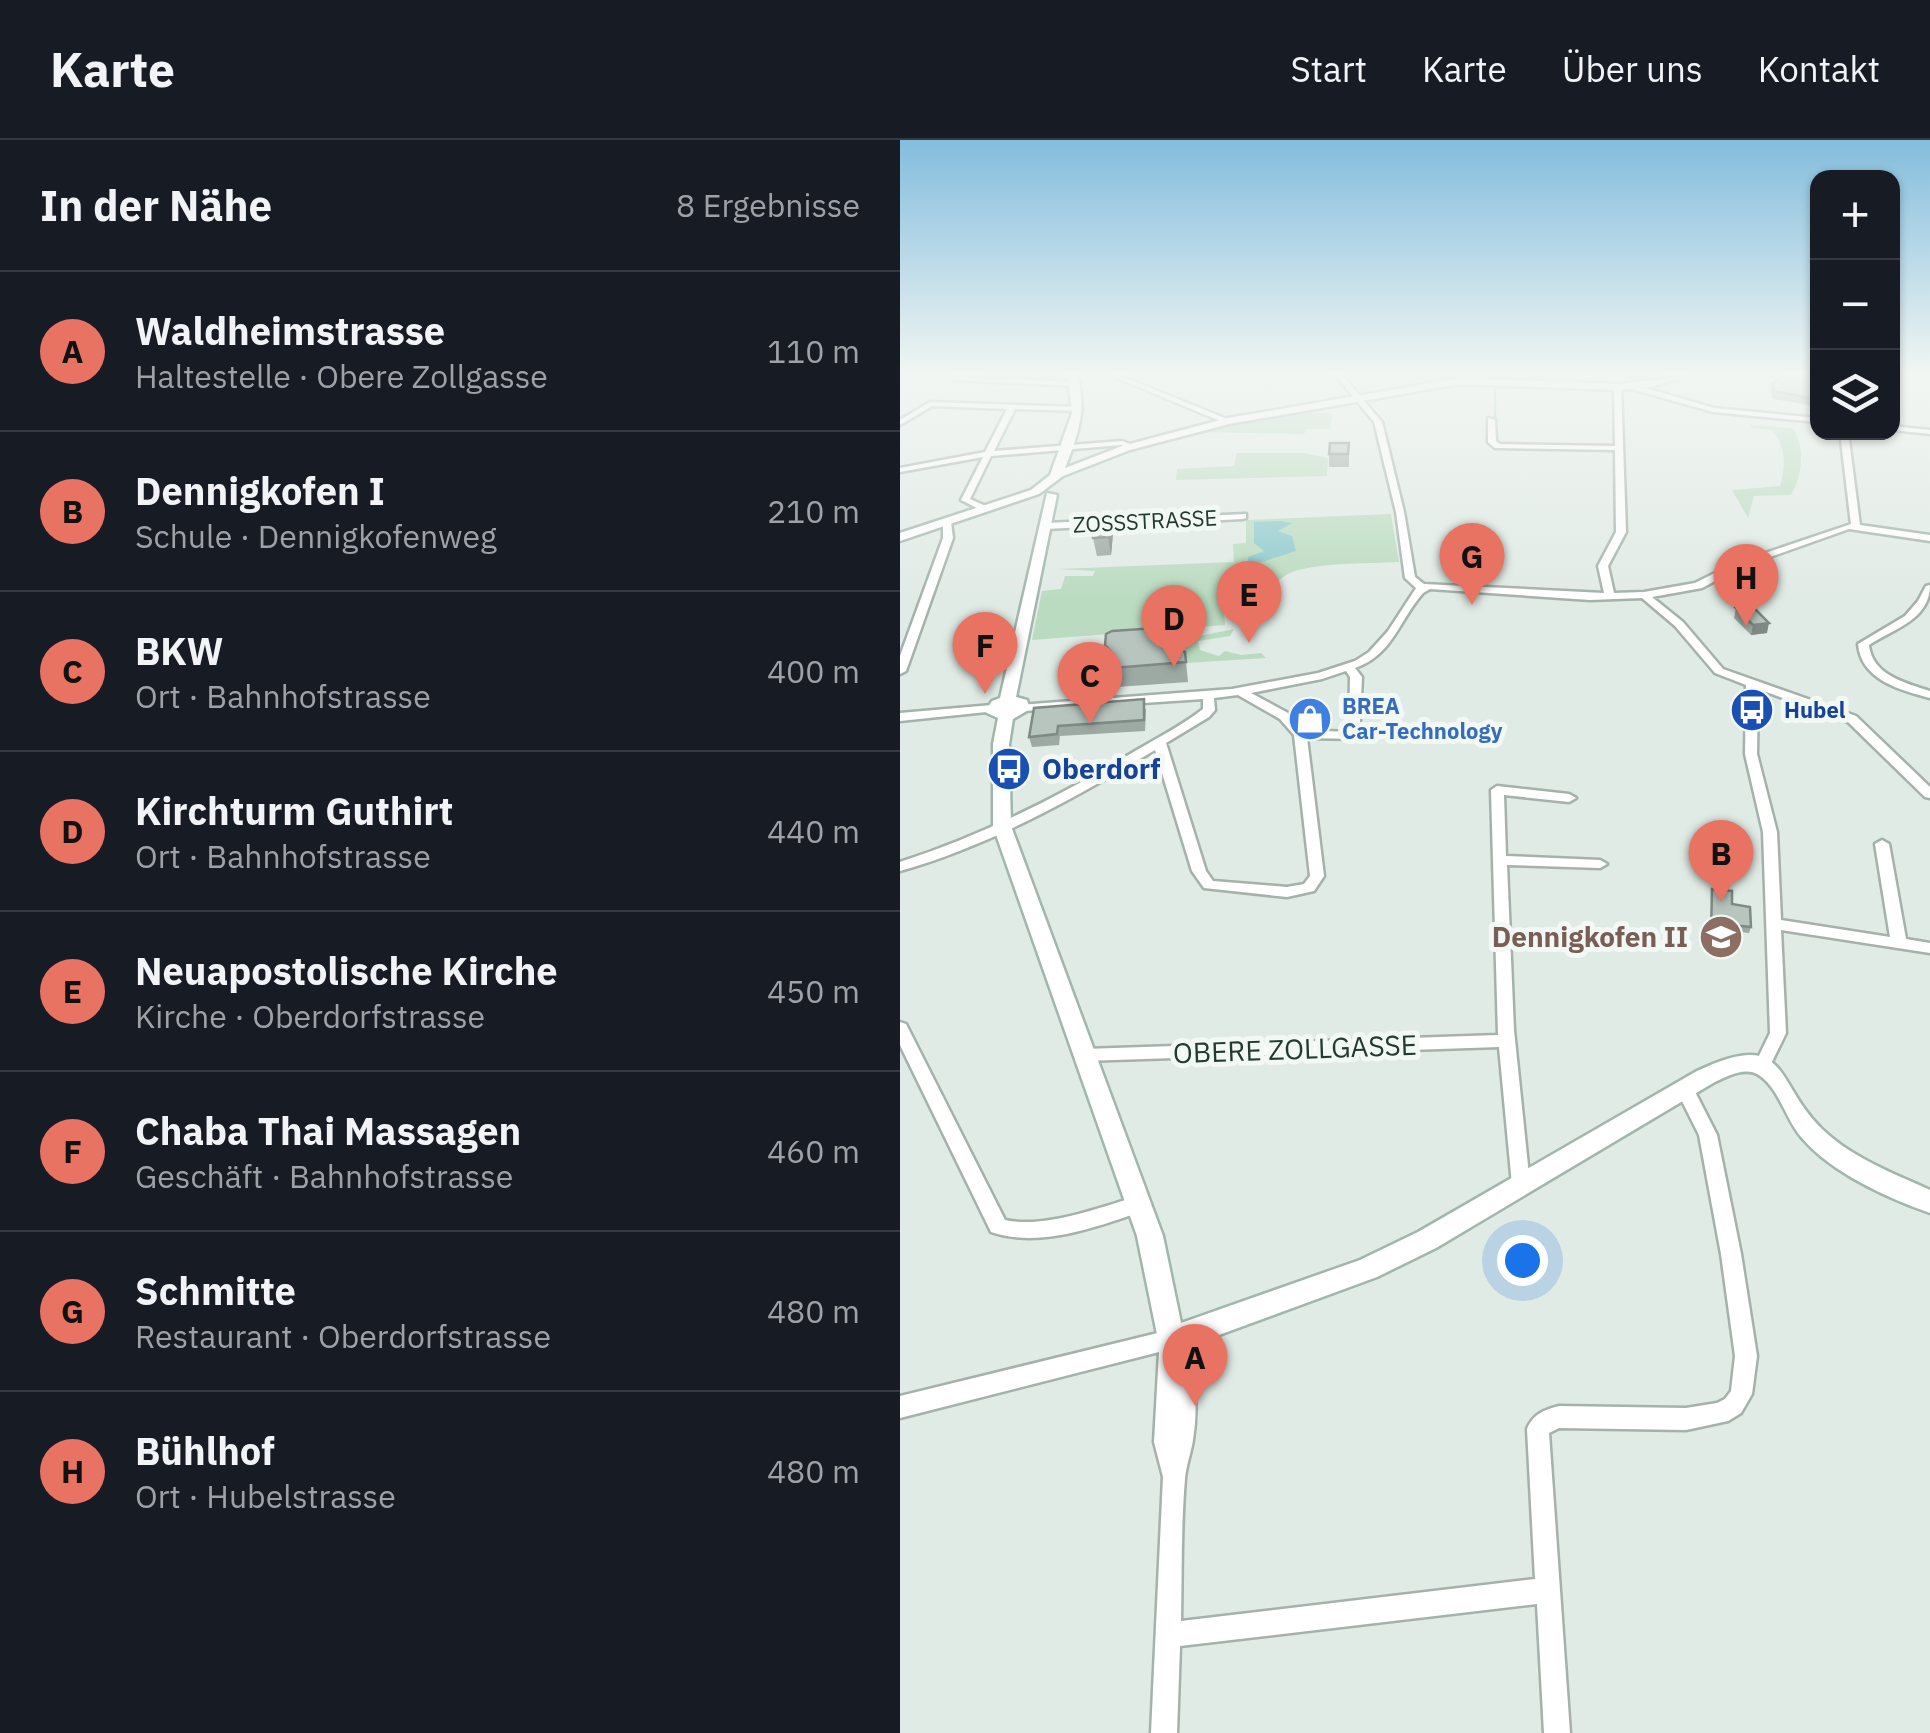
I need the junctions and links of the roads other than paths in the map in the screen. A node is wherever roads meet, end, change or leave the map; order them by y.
1 (987, 450) edge
2 (1023, 450) edge
3 (1066, 450) edge
4 (1119, 450) edge
5 (1385, 450) edge
6 (1618, 450) edge
7 (1846, 450) edge
8 (985, 454) junction
9 (900, 470) edge
10 (1062, 473) junction
11 (1045, 491) junction
12 (984, 509) junction
13 (1243, 516) dead end
14 (946, 522) junction
15 (1046, 526) junction
16 (1856, 526) junction
17 (900, 538) edge
18 (1930, 538) edge
19 (1422, 588) junction
20 (1930, 588) edge
21 (1644, 595) junction
22 (1610, 597) junction
23 (1924, 616) edge
24 (1348, 666) junction
25 (900, 671) edge
26 (1752, 685) junction
27 (1237, 690) junction
28 (1208, 693) junction
29 (1930, 695) edge
30 (1007, 708) junction
31 (900, 717) edge
32 (1300, 734) junction
33 (1159, 742) junction
34 (1930, 794) edge
35 (1569, 798) dead end
36 (1002, 826) junction
37 (1582, 844) dead end
38 (1882, 844) dead end
39 (1499, 860) junction
40 (1583, 863) junction
41 (1600, 864) dead end
42 (900, 867) edge
43 (1773, 924) junction
44 (1899, 943) junction
45 (1930, 948) edge
46 (900, 1028) edge
47 (1507, 1041) junction
48 (1084, 1055) junction
49 (1762, 1066) junction
50 (1685, 1089) junction
51 (1520, 1185) junction
52 (1930, 1202) edge
53 (1139, 1204) junction
54 (1170, 1340) junction
55 (900, 1407) edge
56 (1549, 1590) junction
57 (1168, 1635) junction
58 (1164, 1733) edge
59 (1557, 1733) edge

1 - 8 street
2 - 8 street
3 - 10 street
4 - 10 street
5 - 19 street
6 - 22 street
7 - 16 street
8 - 9 street
8 - 12 street
10 - 11 street
11 - 12 street
11 - 15 street
12 - 14 street
13 - 15 street, ZOSSSTRASSE
14 - 17 street
14 - 25 street
15 - 30 street
16 - 18 street
16 - 21 street
19 - 22 street
19 - 24 street
20 - 23 street
21 - 22 street
21 - 26 street
23 - 29 street
24 - 27 street
24 - 32 street
26 - 34 street
26 - 43 street
27 - 28 street
27 - 32 street
28 - 30 street
28 - 33 street
30 - 31 street
30 - 36 street
32 - 33 street
33 - 36 street
35 - 39 street
36 - 42 street
36 - 48 street
37 - 40 street
38 - 44 street
39 - 40 street
39 - 47 street
40 - 41 street
43 - 44 street
43 - 49 street
44 - 45 street
46 - 53 street
47 - 48 street, OBERE ZOLLGASSE
47 - 51 street
48 - 53 street
49 - 50 street
49 - 52 street
50 - 51 street
50 - 56 street
51 - 54 street
53 - 54 street
54 - 55 street
54 - 57 street
56 - 57 street
56 - 59 street
57 - 58 street

